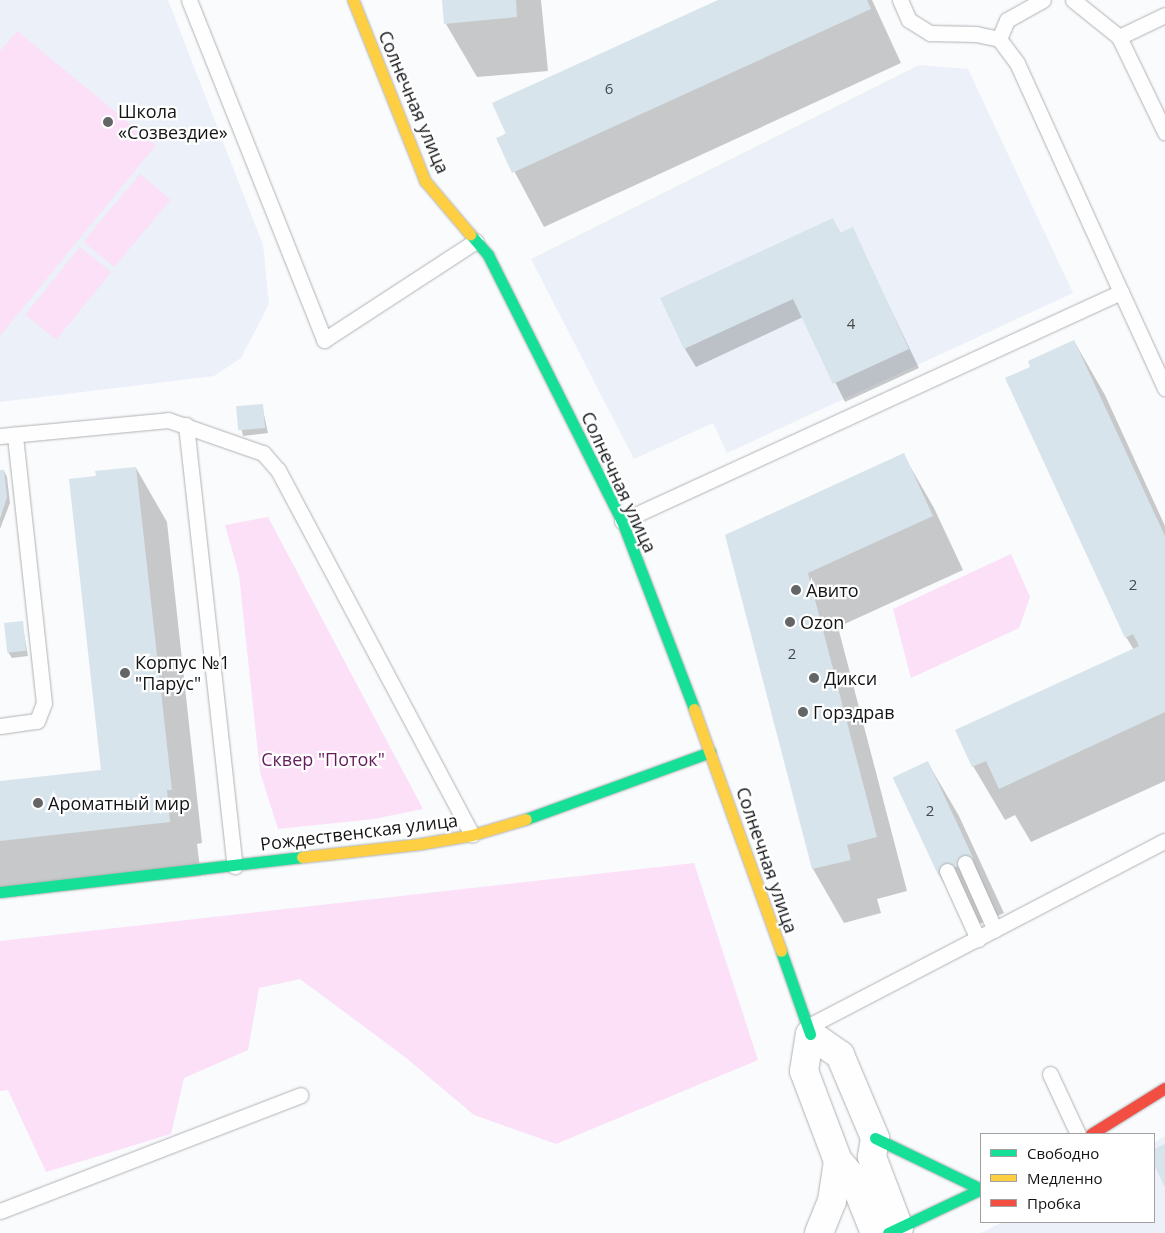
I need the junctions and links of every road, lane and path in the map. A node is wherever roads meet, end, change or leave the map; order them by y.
1 (189, 0) edge
2 (353, 0) edge
3 (900, 0) edge
4 (1043, 0) edge
5 (1073, 0) edge
6 (1165, 15) edge
7 (1119, 37) junction
8 (999, 39) junction
9 (1165, 132) edge
10 (476, 241) junction
11 (1121, 292) junction
12 (1165, 388) edge
13 (186, 425) junction
14 (7, 435) edge
15 (622, 521) junction
16 (0, 726) edge
17 (710, 752) junction
18 (472, 835) junction
19 (1165, 841) edge
20 (964, 863) dead end
21 (235, 866) junction
22 (947, 871) dead end
23 (0, 892) edge
24 (995, 930) junction
25 (978, 939) junction
26 (809, 1031) junction
27 (1050, 1074) dead end
28 (1165, 1088) edge
29 (300, 1096) dead end
30 (1078, 1133) edge
31 (1093, 1133) edge
32 (875, 1138) junction
33 (838, 1161) junction
34 (980, 1189) edge
35 (980, 1189) edge
36 (0, 1211) edge
37 (887, 1231) edge
38 (819, 1233) edge

1 - 10 lane
2 - 10 street, Солнечная улица
3 - 8 lane
4 - 8 lane
5 - 7 lane
6 - 7 lane
7 - 9 lane
8 - 11 lane
10 - 15 street, Солнечная улица
11 - 12 lane
11 - 15 lane
13 - 14 lane
13 - 18 lane
13 - 21 lane
14 - 16 lane
15 - 17 street, Солнечная улица
17 - 18 street, Рождественская улица
17 - 26 street, Солнечная улица
18 - 21 street, Рождественская улица
19 - 24 lane
20 - 24 lane
21 - 23 street, Рождественская улица
22 - 25 lane
24 - 25 lane
25 - 26 lane
26 - 32 street
26 - 33 street
27 - 30 lane
28 - 31 street
29 - 36 lane
32 - 34 street
32 - 37 street
33 - 37 street
33 - 38 street
35 - 37 street

